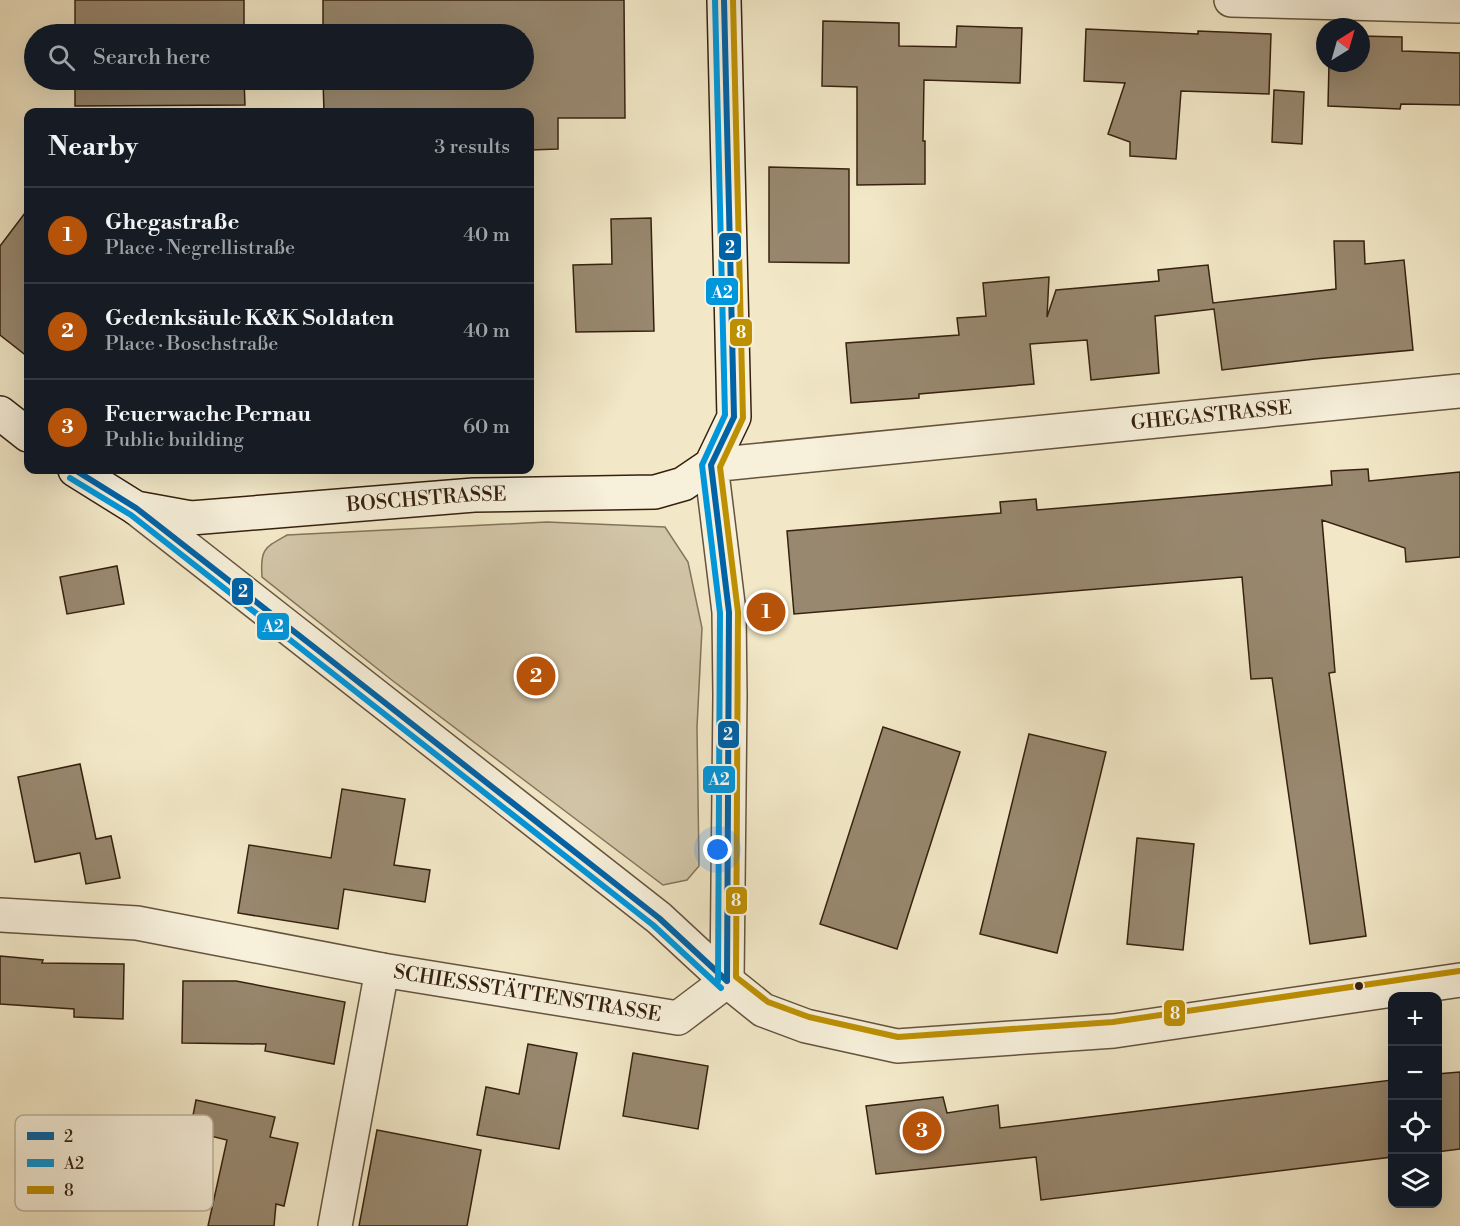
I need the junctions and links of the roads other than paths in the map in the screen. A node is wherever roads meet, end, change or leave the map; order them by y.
1 (723, 0) edge
2 (1231, 0) edge
3 (1460, 6) edge
4 (1460, 391) edge
5 (0, 413) edge
6 (24, 432) edge
7 (711, 465) junction
8 (81, 474) edge
9 (136, 508) junction
10 (0, 915) edge
11 (382, 970) junction
12 (1460, 980) edge
13 (727, 981) junction
14 (335, 1226) edge

1 - 7 street
2 - 3 street
4 - 7 street, GHEGASTRASSE
5 - 6 street
7 - 9 street, BOSCHSTRASSE
7 - 13 street
8 - 9 street, BOSCHSTRASSE
9 - 13 street, BOSCHSTRASSE
10 - 11 street, SCHIESSSTÄTTENSTRASSE
11 - 13 street, SCHIESSSTÄTTENSTRASSE
11 - 14 street
12 - 13 street

